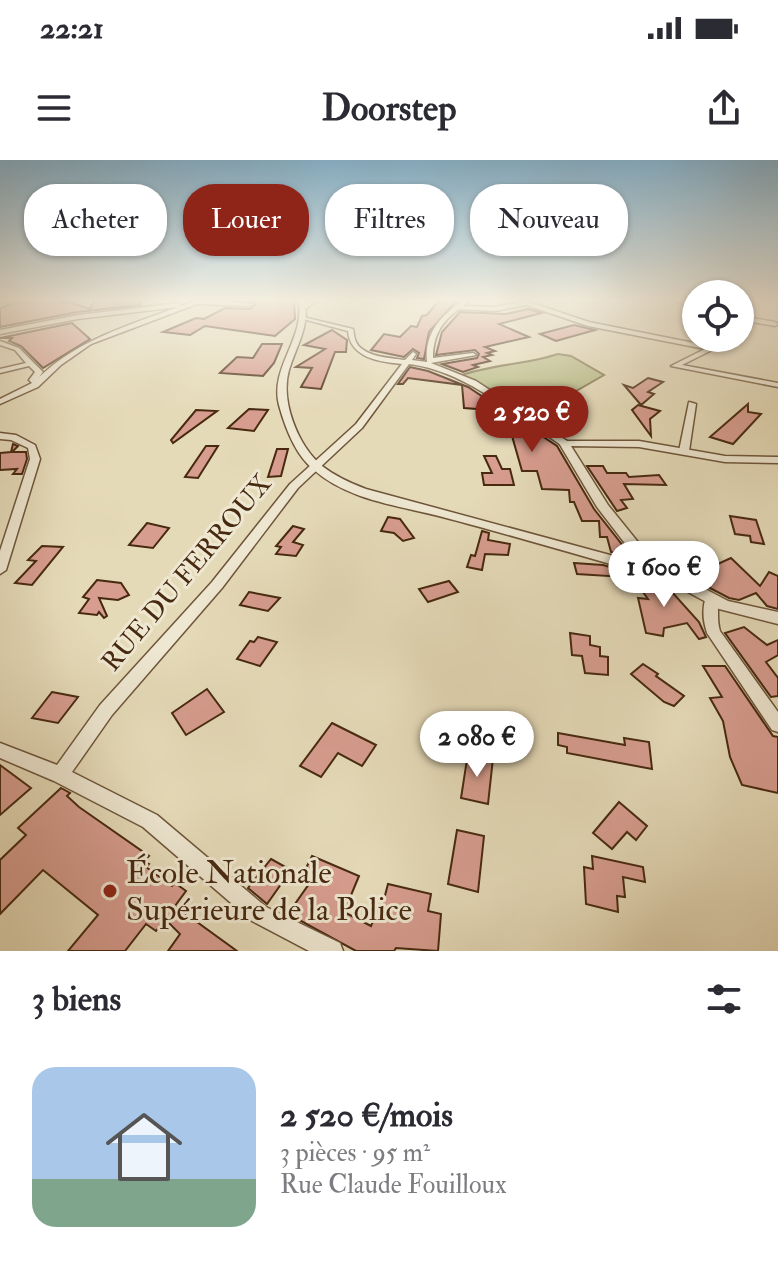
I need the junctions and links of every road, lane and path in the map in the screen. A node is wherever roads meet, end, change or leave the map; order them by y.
1 (108, 336) edge
2 (295, 336) edge
3 (351, 336) edge
4 (433, 336) edge
5 (650, 336) edge
6 (0, 343) edge
7 (473, 355) dead end
8 (408, 358) junction
9 (429, 363) junction
10 (29, 364) junction
11 (0, 371) edge
12 (39, 382) junction
13 (778, 385) edge
14 (0, 402) edge
15 (692, 404) dead end
16 (0, 436) edge
17 (564, 443) junction
18 (684, 451) junction
19 (778, 460) edge
20 (315, 466) junction
21 (649, 565) junction
22 (0, 570) edge
23 (711, 600) junction
24 (778, 618) edge
25 (778, 725) edge
26 (0, 750) edge
27 (60, 775) junction
28 (332, 951) edge

1 - 12 street
2 - 20 street
3 - 8 street
4 - 9 street
5 - 13 street
6 - 10 street
7 - 9 street
8 - 9 street
8 - 20 street, RUE DU FERROUX
9 - 17 street
10 - 11 street
10 - 12 street
12 - 14 street
15 - 18 street
16 - 22 street
17 - 18 street
17 - 21 street
18 - 19 street
20 - 21 street
20 - 27 street, RUE DU FERROUX
21 - 23 street
23 - 24 street
23 - 25 street
26 - 27 street
27 - 28 street

